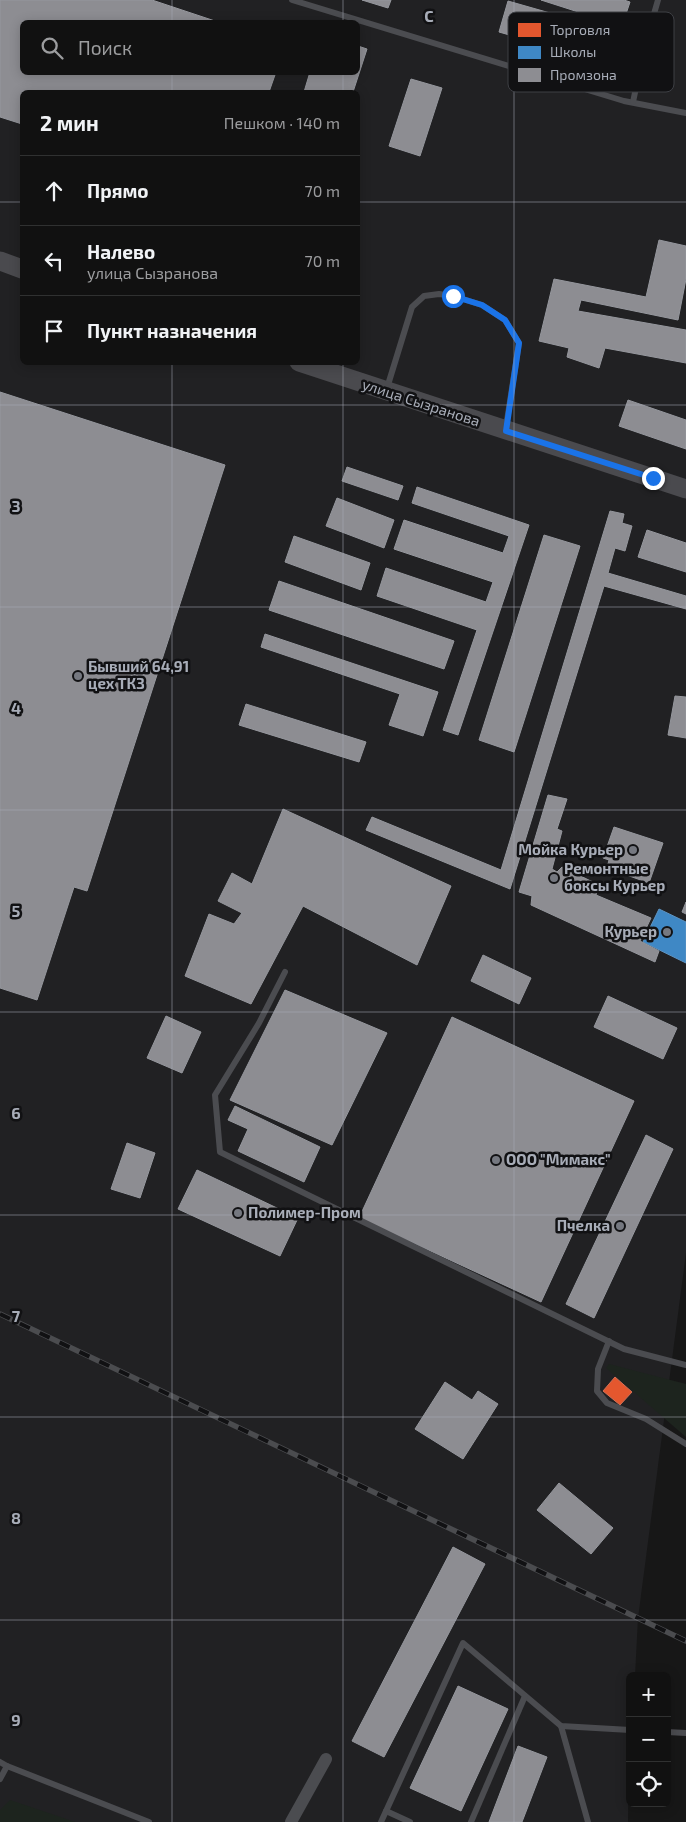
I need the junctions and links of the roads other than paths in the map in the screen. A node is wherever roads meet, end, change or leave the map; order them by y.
1 (292, 0) edge
2 (359, 20) edge
3 (360, 20) edge
4 (508, 65) edge
5 (600, 92) edge
6 (635, 92) edge
7 (633, 102) junction
8 (686, 113) edge
9 (0, 261) edge
10 (20, 268) edge
11 (309, 365) edge
12 (386, 391) junction
13 (506, 431) junction
14 (686, 489) edge
15 (285, 972) dead end
16 (609, 1341) junction
17 (686, 1365) edge
18 (686, 1444) edge
19 (526, 1696) junction
20 (561, 1726) junction
21 (626, 1730) edge
22 (671, 1732) edge
23 (686, 1733) edge
24 (326, 1759) dead end
25 (0, 1762) edge
26 (7, 1766) junction
27 (0, 1780) edge
28 (386, 1811) junction
29 (149, 1822) edge
30 (292, 1822) edge
31 (381, 1822) edge
32 (410, 1822) edge
33 (471, 1822) edge
34 (588, 1822) edge

1 - 2 lane
3 - 4 lane
5 - 7 lane
6 - 7 lane
7 - 8 lane
9 - 10 main road
11 - 12 main road, улица Сызранова
12 - 13 main road, улица Сызранова
12 - 13 lane
13 - 14 main road, улица Сызранова
15 - 16 lane
16 - 17 lane
16 - 18 lane
19 - 20 lane
19 - 28 lane
19 - 33 lane
20 - 21 lane
20 - 34 lane
22 - 23 lane
24 - 30 street
25 - 26 lane
26 - 27 lane
26 - 29 lane
28 - 31 lane
28 - 32 lane

